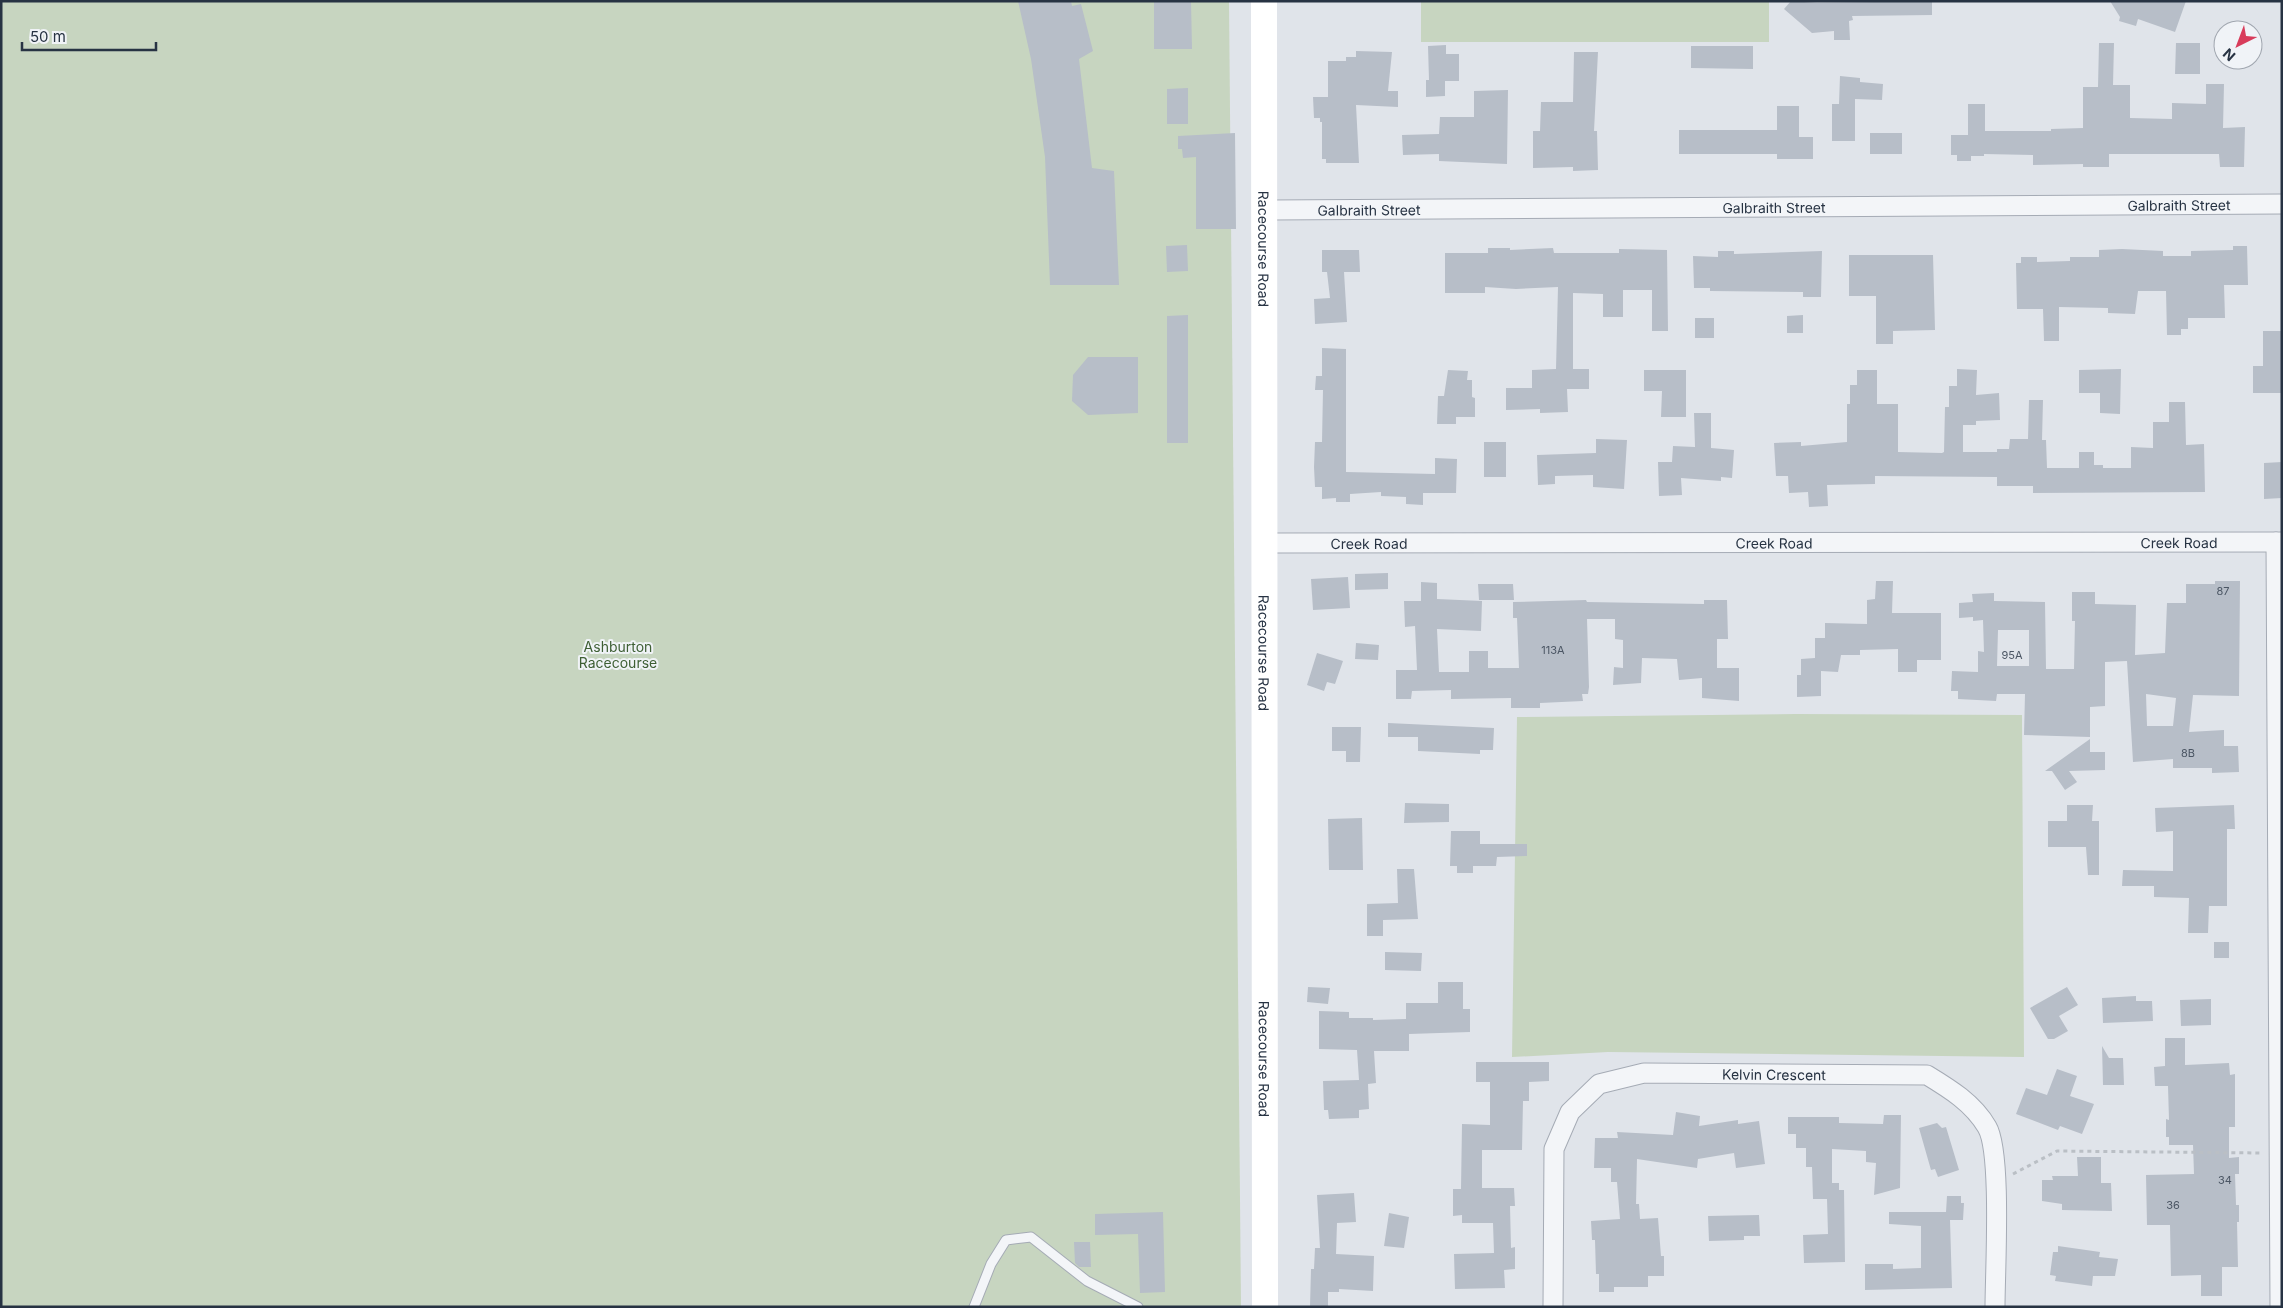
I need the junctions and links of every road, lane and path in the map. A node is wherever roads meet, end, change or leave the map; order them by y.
1 (1264, 1) edge
2 (2282, 204) edge
3 (1264, 210) junction
4 (2279, 542) edge
5 (1265, 543) junction
6 (2280, 868) edge
7 (2279, 1154) junction
8 (2009, 1176) dead end
9 (2281, 1223) edge
10 (974, 1307) edge
11 (1138, 1307) edge
12 (1265, 1307) edge
13 (1552, 1307) edge
14 (1995, 1307) edge
15 (2280, 1307) edge

1 - 3 street, Racecourse Road
2 - 3 street, Galbraith Street
3 - 5 street, Racecourse Road
4 - 5 street, Creek Road
4 - 6 street
5 - 12 street, Racecourse Road
6 - 7 street
7 - 8 path
7 - 9 street
9 - 15 street
10 - 11 lane
13 - 14 street, Kelvin Crescent

